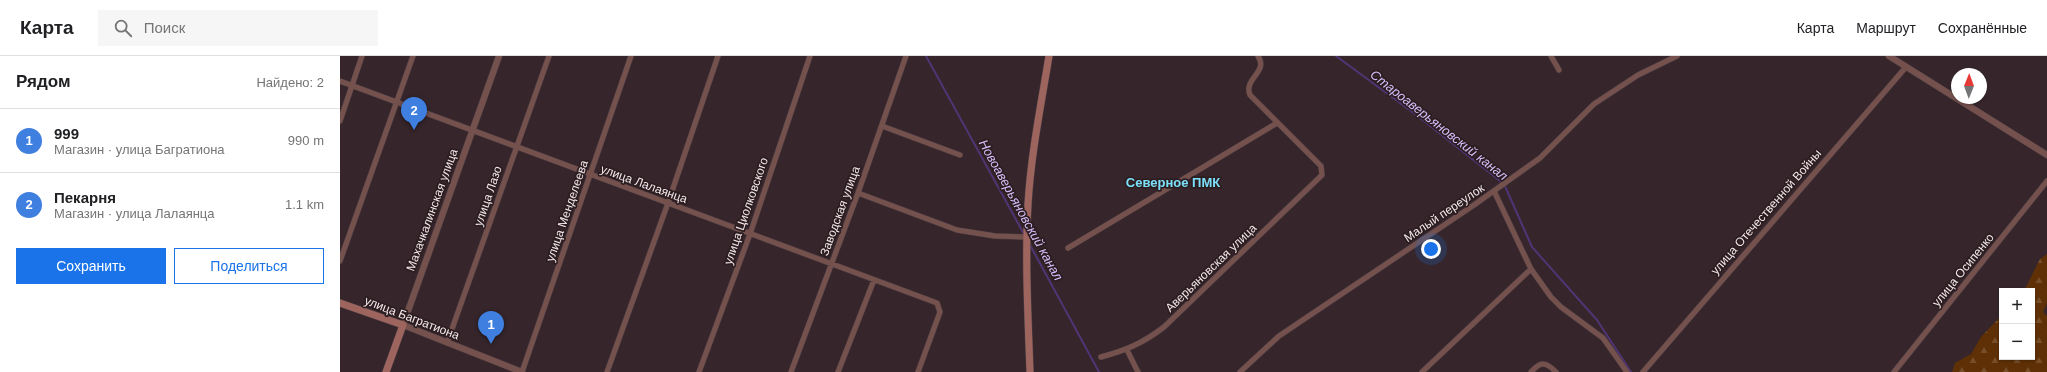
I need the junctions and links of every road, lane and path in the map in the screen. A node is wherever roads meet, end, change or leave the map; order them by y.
1 (362, 56) edge
2 (413, 56) edge
3 (499, 56) edge
4 (548, 56) edge
5 (631, 56) edge
6 (718, 56) edge
7 (810, 56) edge
8 (906, 56) edge
9 (1049, 56) edge
10 (1258, 56) edge
11 (1551, 56) edge
12 (1677, 56) edge
13 (1889, 56) edge
14 (1906, 67) junction
15 (1559, 70) dead end
16 (340, 81) edge
17 (352, 86) junction
18 (396, 102) junction
19 (340, 121) edge
20 (1277, 123) junction
21 (882, 126) junction
22 (473, 130) junction
23 (516, 147) junction
24 (2047, 155) edge
25 (960, 156) dead end
26 (590, 174) junction
27 (2047, 181) edge
28 (1494, 191) junction
29 (858, 193) junction
30 (668, 203) junction
31 (750, 234) junction
32 (1027, 237) junction
33 (1068, 248) dead end
34 (340, 261) edge
35 (832, 264) junction
36 (1531, 269) junction
37 (874, 280) junction
38 (340, 303) edge
39 (403, 325) junction
40 (447, 343) junction
41 (1127, 350) junction
42 (1101, 357) dead end
43 (386, 372) edge
44 (522, 372) edge
45 (607, 372) edge
46 (699, 372) edge
47 (790, 372) edge
48 (838, 372) edge
49 (918, 372) edge
50 (1030, 372) edge
51 (1138, 372) edge
52 (1240, 372) edge
53 (1422, 372) edge
54 (1532, 372) edge
55 (1556, 372) edge
56 (1627, 372) edge
57 (1643, 372) edge
58 (1894, 372) edge

1 - 17 street
2 - 18 street
3 - 22 street, Махачкалинская улица
4 - 23 street, улица Лазо
5 - 26 street, улица Менделеева
6 - 30 street
7 - 31 street, улица Циолковского
8 - 21 street, Заводская улица
9 - 32 main road
10 - 20 street
11 - 15 street
12 - 28 street, Малый переулок
13 - 14 street
14 - 24 street
14 - 57 street, улица Отечественной Войны
16 - 17 street, улица Лалаянца
17 - 18 street, улица Лалаянца
17 - 19 street
18 - 22 street, улица Лалаянца
18 - 34 street
20 - 33 street
20 - 41 street, Аверьяновская улица
21 - 25 street
21 - 29 street, Заводская улица
22 - 23 street, улица Лалаянца
22 - 39 street, Махачкалинская улица
23 - 26 street, улица Лалаянца
23 - 40 street, улица Лазо
26 - 30 street, улица Лалаянца
26 - 44 street, улица Менделеева
27 - 58 street, улица Осипенко
28 - 36 street
28 - 52 street, Малый переулок
29 - 32 street
29 - 35 street, Заводская улица
30 - 31 street, улица Лалаянца
30 - 45 street
31 - 35 street, улица Лалаянца
31 - 46 street, улица Циолковского
32 - 50 main road
35 - 37 street, улица Лалаянца
35 - 47 street, Заводская улица
36 - 53 street
36 - 56 street
37 - 48 street
37 - 49 street, улица Лалаянца
38 - 39 main road, улица Багратиона
39 - 40 street, улица Багратиона
39 - 43 main road, Махачкалинская улица
40 - 44 street, улица Багратиона
41 - 42 street, Аверьяновская улица
41 - 51 street
54 - 55 street

